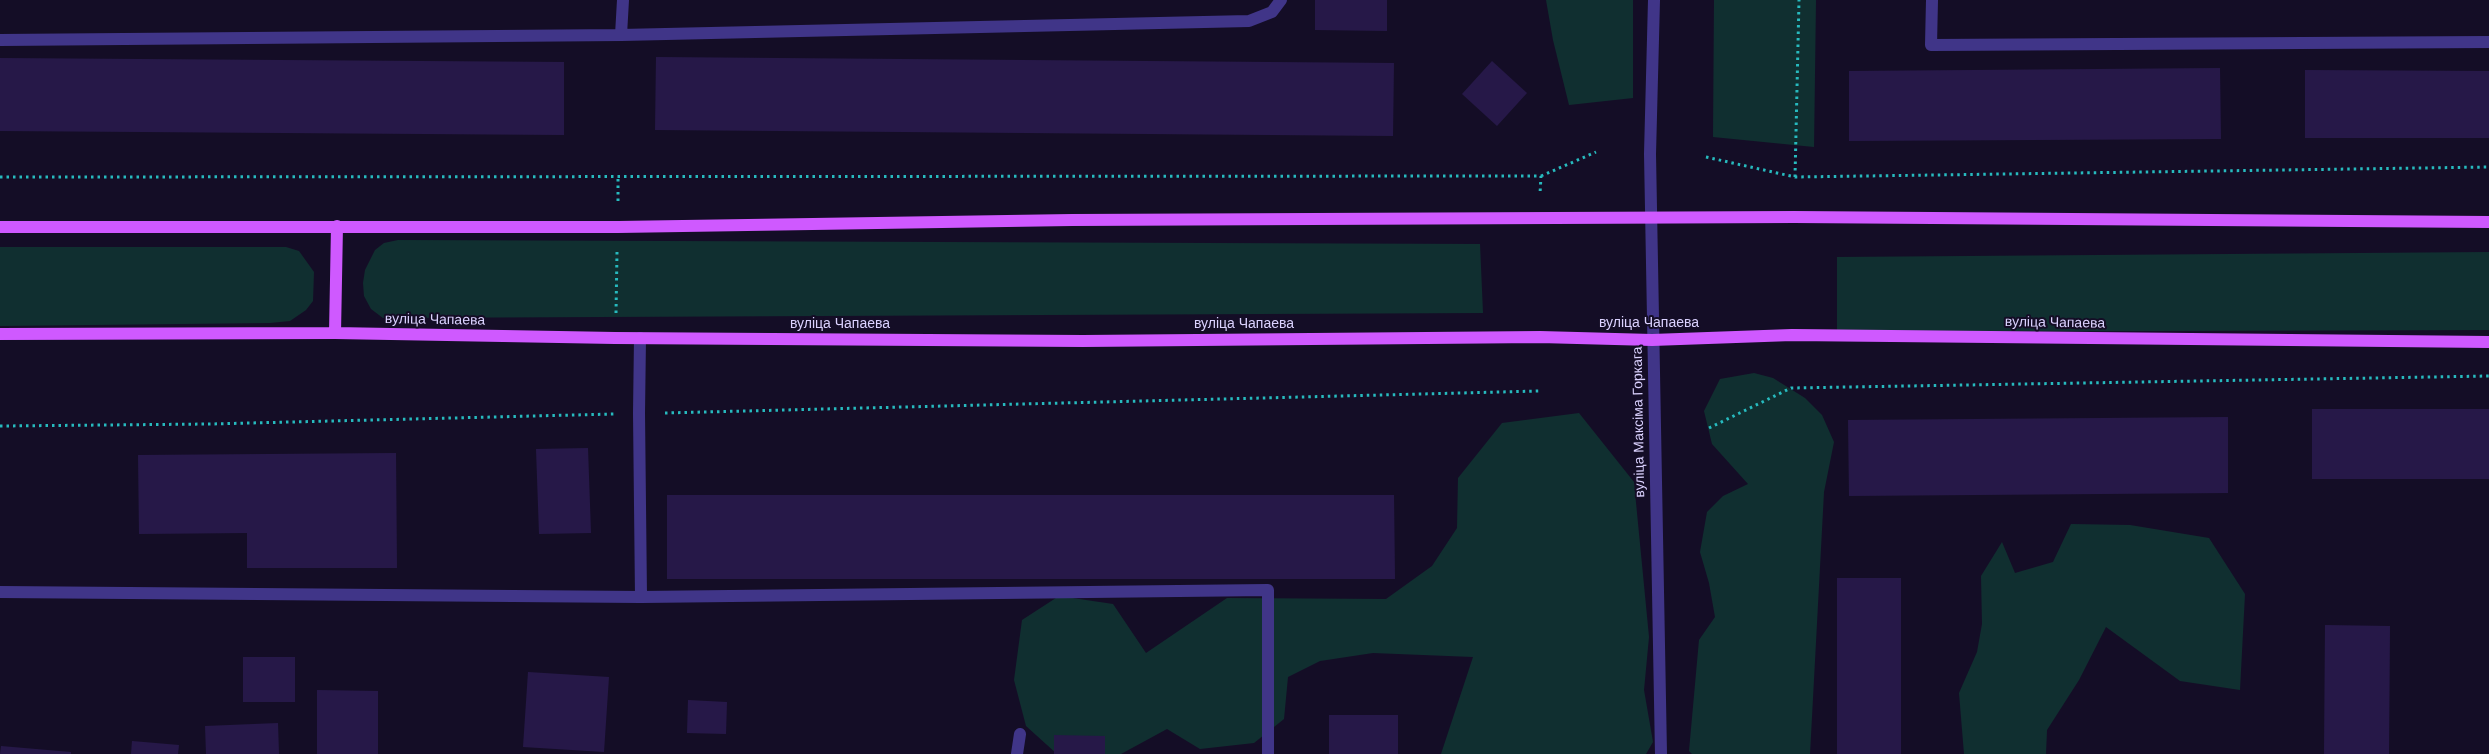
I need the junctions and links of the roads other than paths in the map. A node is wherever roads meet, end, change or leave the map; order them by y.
1 (623, 0) edge
2 (1281, 0) edge
3 (1654, 0) edge
4 (1932, 0) edge
5 (622, 35) junction
6 (0, 40) edge
7 (2489, 42) edge
8 (1651, 219) junction
9 (2489, 222) edge
10 (337, 226) junction
11 (0, 227) edge
12 (335, 333) junction
13 (0, 334) edge
14 (640, 338) junction
15 (1652, 340) junction
16 (2489, 342) edge
17 (0, 592) edge
18 (642, 598) junction
19 (1020, 734) dead end
20 (1017, 754) edge
21 (1268, 754) edge
22 (1661, 754) edge

1 - 5 street
2 - 5 street
3 - 8 street, вуліца Максіма Горкага
4 - 7 street
5 - 6 street
8 - 9 main road
8 - 10 main road
8 - 15 street, вуліца Максіма Горкага
10 - 11 main road
10 - 12 main road
12 - 13 main road, вуліца Чапаева
12 - 14 main road, вуліца Чапаева
14 - 15 main road, вуліца Чапаева
14 - 18 street
15 - 16 main road, вуліца Чапаева
15 - 22 street, вуліца Максіма Горкага
17 - 18 street
18 - 21 street
19 - 20 street

